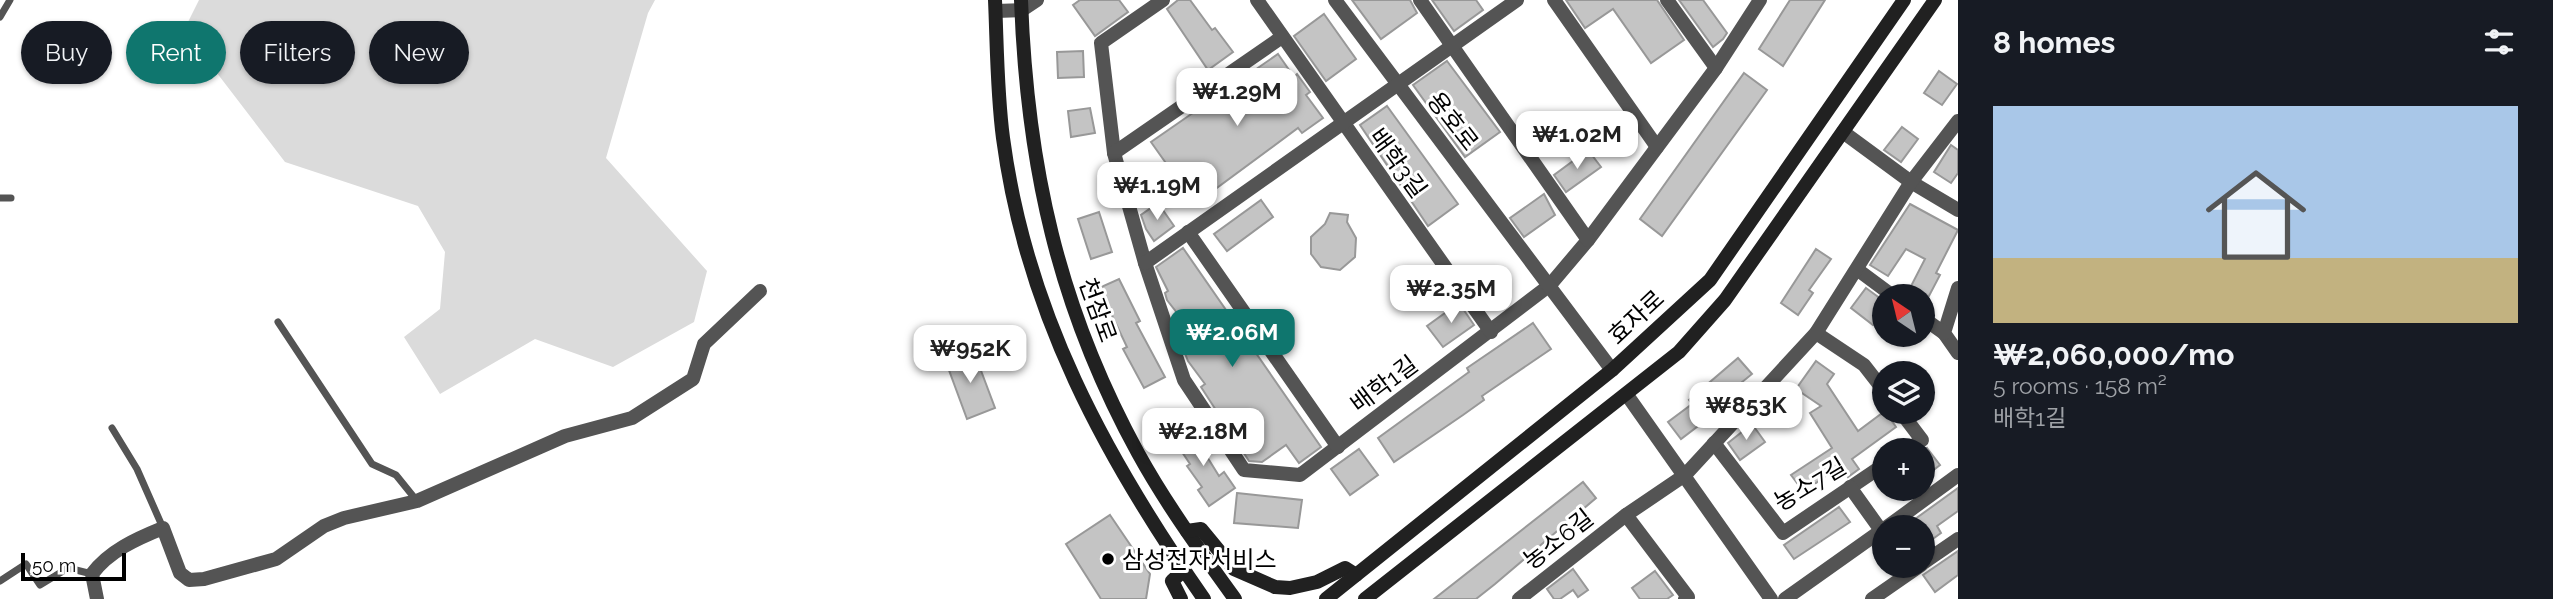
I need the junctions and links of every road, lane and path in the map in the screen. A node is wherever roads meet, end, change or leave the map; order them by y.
1 (10, 0) edge
2 (1037, 0) edge
3 (1163, 0) edge
4 (1257, 0) edge
5 (1335, 0) edge
6 (1420, 0) edge
7 (1517, 0) edge
8 (1553, 0) edge
9 (1760, 0) edge
10 (1904, 0) edge
11 (1935, 0) edge
12 (1668, 2) edge
13 (996, 5) edge
14 (1022, 5) edge
15 (0, 17) edge
16 (1282, 37) junction
17 (1452, 46) junction
18 (1716, 68) junction
19 (1396, 85) junction
20 (1958, 121) edge
21 (1342, 123) junction
22 (1843, 132) junction
23 (1657, 147) junction
24 (1114, 153) junction
25 (1911, 182) junction
26 (0, 198) edge
27 (11, 198) dead end
28 (1958, 210) edge
29 (1188, 232) junction
30 (1588, 240) junction
31 (1145, 262) junction
32 (1858, 270) junction
33 (1877, 284) edge
34 (1550, 285) junction
35 (1958, 288) edge
36 (760, 290) dead end
37 (278, 322) dead end
38 (1936, 327) edge
39 (1491, 332) junction
40 (1815, 333) junction
41 (1944, 333) junction
42 (1958, 353) edge
43 (1612, 370) junction
44 (1872, 375) edge
45 (1628, 395) junction
46 (1910, 424) edge
47 (112, 428) dead end
48 (1920, 438) edge
49 (1714, 443) junction
50 (1338, 447) junction
51 (1872, 473) edge
52 (1685, 475) junction
53 (1958, 475) edge
54 (1850, 487) junction
55 (417, 501) junction
56 (1626, 515) junction
57 (1872, 515) edge
58 (1904, 515) edge
59 (163, 528) junction
60 (1187, 531) junction
61 (1872, 538) edge
62 (1958, 539) edge
63 (1935, 554) edge
64 (1184, 570) junction
65 (92, 574) junction
66 (1356, 575) junction
67 (1900, 578) edge
68 (0, 581) edge
69 (1372, 597) edge
70 (97, 599) edge
71 (1181, 599) edge
72 (1204, 599) edge
73 (1235, 599) edge
74 (1325, 599) edge
75 (1519, 599) edge
76 (1685, 599) edge
77 (1771, 599) edge
78 (1785, 599) edge
79 (1872, 599) edge

1 - 15 lane
2 - 14 street
3 - 24 street
4 - 16 street, 배학3길
5 - 19 street, 용호로
6 - 17 street
7 - 17 street, 배학3길
8 - 23 street
9 - 18 street, 배학1길
10 - 43 street, 효자로
11 - 22 street
12 - 18 street
13 - 14 street
13 - 64 street, 천잠로
14 - 60 street, 천잠로
16 - 21 street, 배학3길
16 - 24 street
17 - 19 street, 배학3길
17 - 30 street
18 - 23 street, 배학1길
19 - 21 street, 배학3길
19 - 34 street, 용호로
20 - 25 street
21 - 29 street, 배학3길
21 - 39 street, 배학3길
22 - 25 street
22 - 45 street
23 - 30 street, 배학1길
24 - 31 street
25 - 28 street
25 - 32 street
26 - 27 lane
29 - 31 street, 배학3길
29 - 50 street, 배학1길
30 - 34 street, 배학1길
31 - 50 street, 배학1길
32 - 33 street
32 - 40 street
34 - 39 street, 배학1길
34 - 43 street, 용호로
35 - 41 street
36 - 55 street
37 - 55 lane
38 - 41 street
39 - 50 street, 배학1길
40 - 44 street
40 - 49 street
41 - 42 street
43 - 66 street, 효자로
45 - 52 street
45 - 69 street
46 - 48 street
47 - 59 lane
49 - 52 street
49 - 54 street, 농소7길
51 - 54 street, 농소7길
52 - 56 street, 농소6길
52 - 77 street
53 - 58 street
54 - 57 street
55 - 59 street
56 - 75 street, 농소6길
56 - 76 street, 농소6길
59 - 65 street
60 - 66 street
60 - 73 street, 천잠로
61 - 78 street
62 - 63 street
64 - 71 street
64 - 72 street, 천잠로
65 - 68 lane
65 - 70 street
66 - 74 street, 효자로
67 - 79 street

